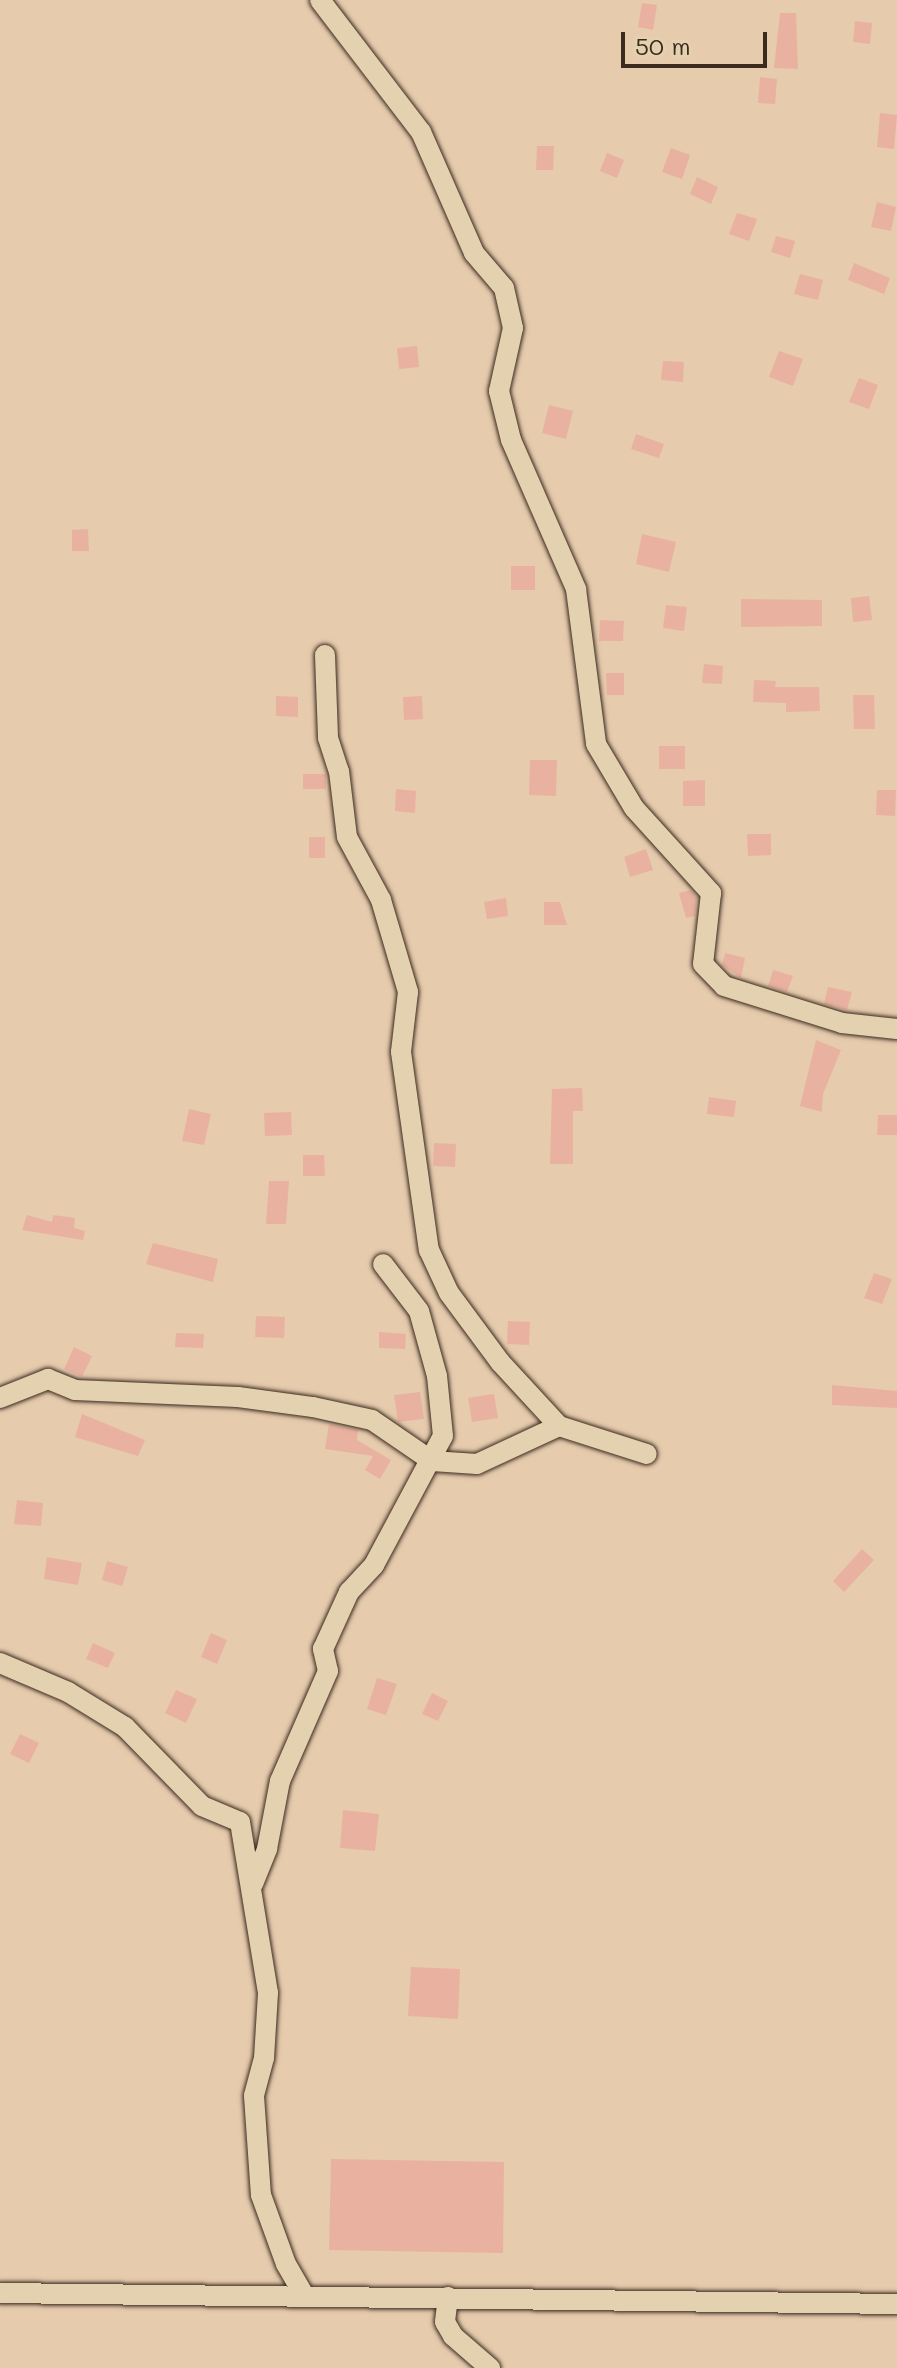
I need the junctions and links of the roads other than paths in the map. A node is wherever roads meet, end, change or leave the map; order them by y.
1 (320, 0) edge
2 (325, 655) dead end
3 (897, 1029) edge
4 (383, 1264) dead end
5 (0, 1398) edge
6 (559, 1426) junction
7 (647, 1454) dead end
8 (432, 1461) junction
9 (0, 1663) edge
10 (240, 1822) junction
11 (267, 1849) junction
12 (253, 1884) junction
13 (0, 2293) edge
14 (305, 2297) junction
15 (448, 2297) junction
16 (897, 2304) edge
17 (490, 2368) edge

1 - 3 street
2 - 6 street
4 - 8 street
5 - 8 street
6 - 7 street
6 - 8 street
8 - 11 street
9 - 10 street
10 - 11 street
10 - 12 street
11 - 12 street
12 - 14 street
13 - 14 street
14 - 15 street
15 - 16 street
15 - 17 street

